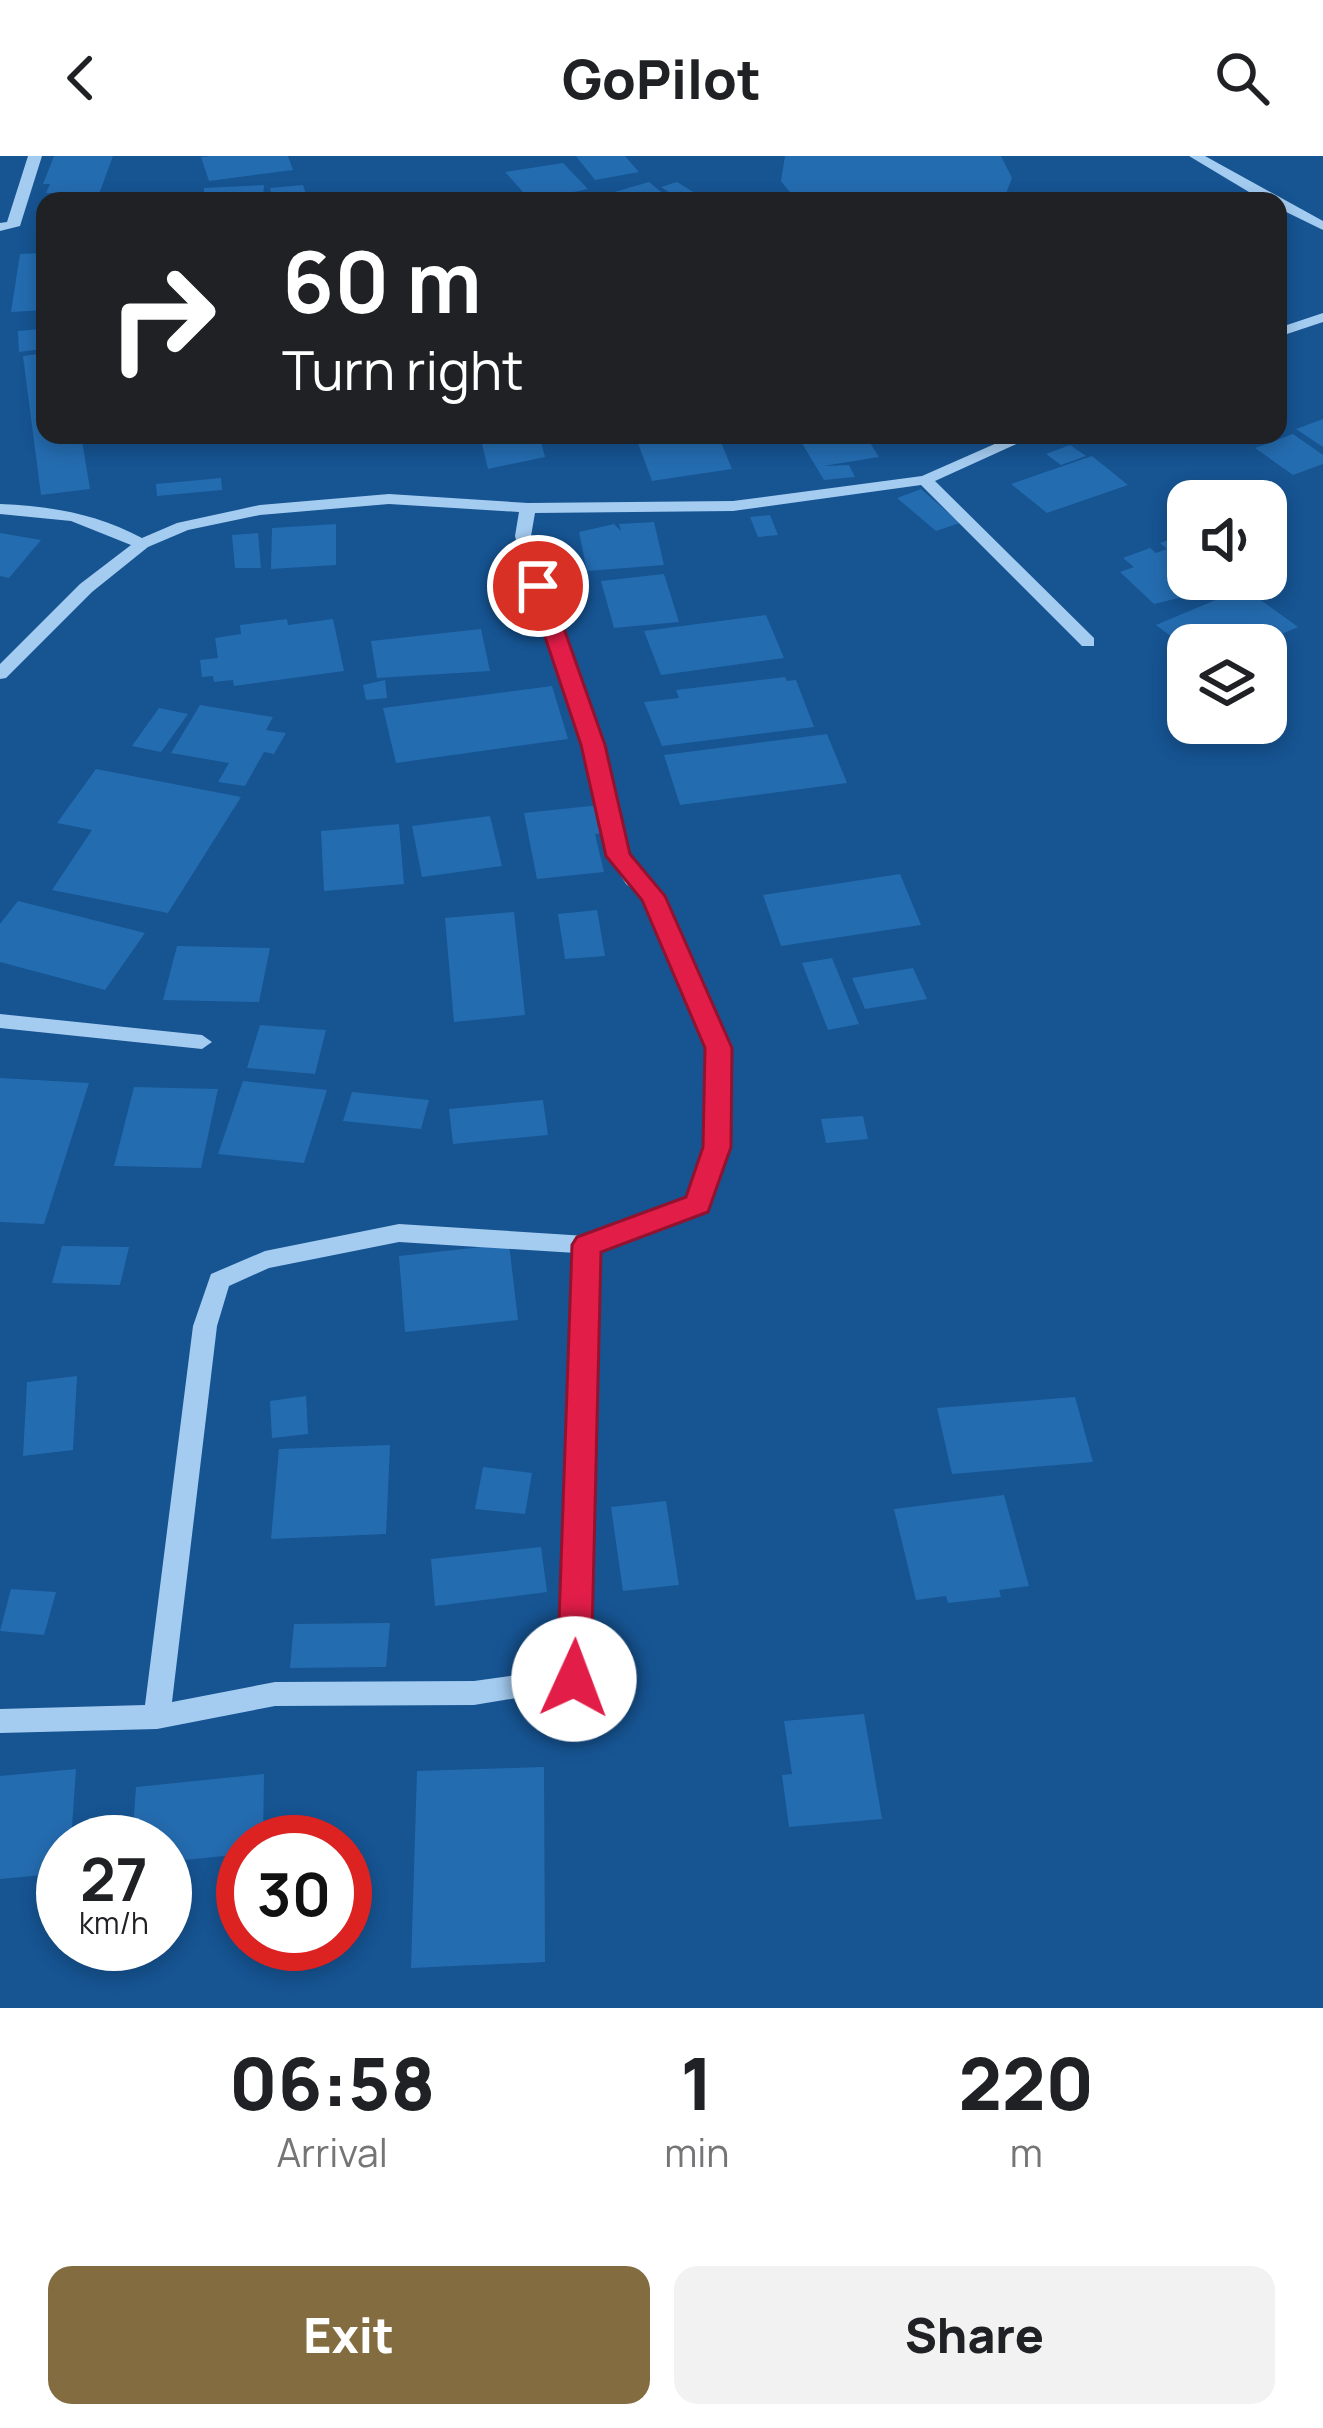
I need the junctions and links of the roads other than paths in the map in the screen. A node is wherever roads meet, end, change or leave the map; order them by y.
1 (35, 156) edge
2 (1196, 156) edge
3 (1259, 192) edge
4 (1287, 208) edge
5 (1323, 226) edge
6 (0, 227) edge
7 (1323, 317) edge
8 (1287, 330) edge
9 (1007, 444) edge
10 (925, 479) junction
11 (0, 508) edge
12 (527, 508) junction
13 (142, 544) junction
14 (1088, 642) dead end
15 (0, 674) edge
16 (0, 1021) edge
17 (202, 1042) dead end
18 (587, 1245) junction
19 (157, 1717) junction
20 (0, 1721) edge

1 - 6 street
2 - 3 street
4 - 5 street
7 - 8 street
9 - 10 street
10 - 12 street
10 - 14 street
11 - 13 street
12 - 13 street
12 - 18 street
13 - 15 street
16 - 17 street
18 - 19 street
18 - 19 street
19 - 20 street

